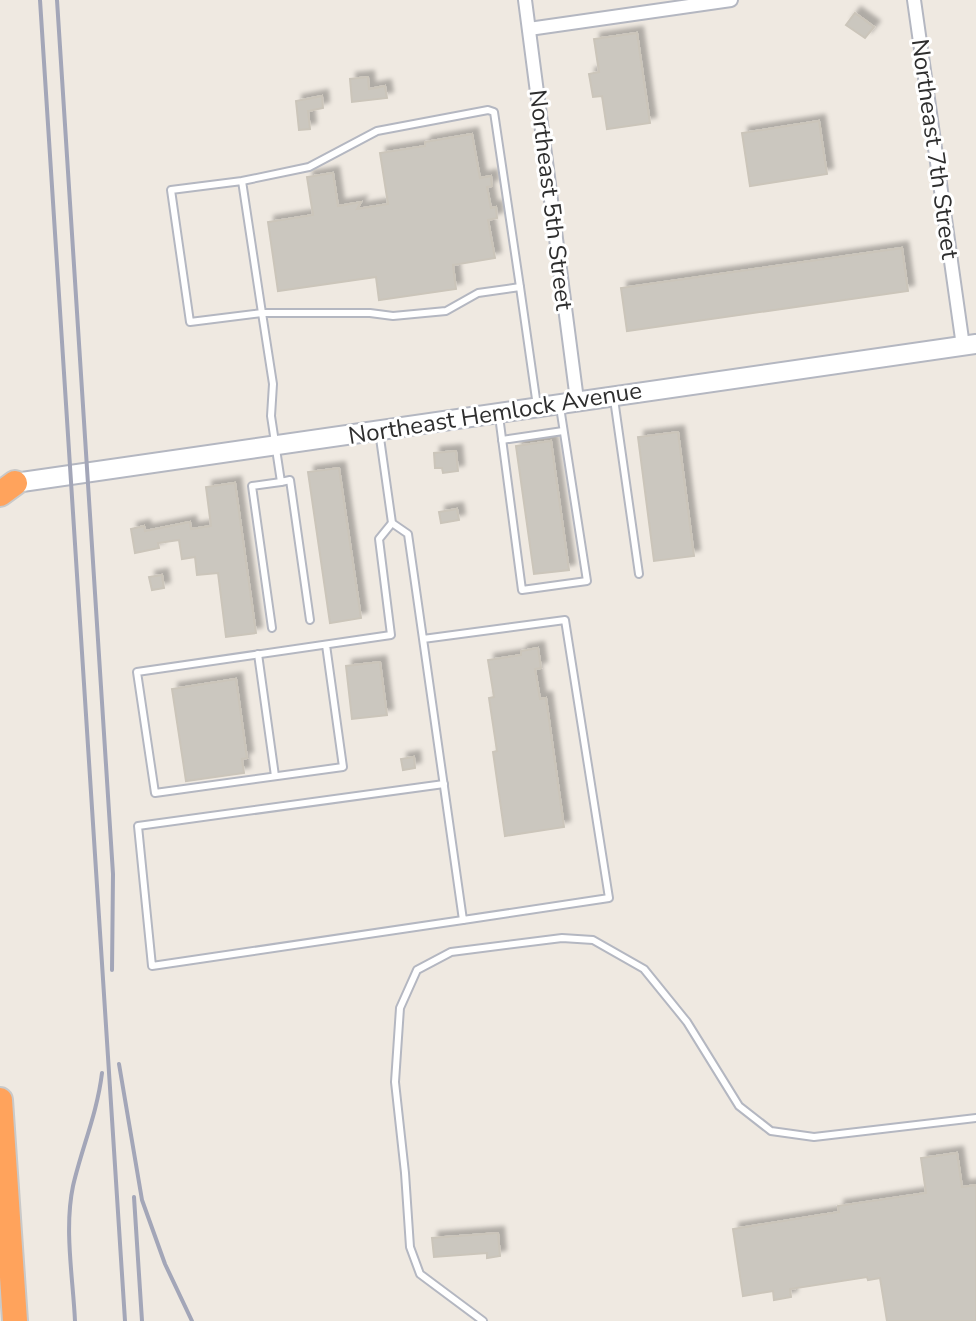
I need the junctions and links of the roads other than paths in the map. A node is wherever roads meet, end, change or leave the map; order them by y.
1 (525, 0) edge
2 (731, 0) edge
3 (914, 0) edge
4 (529, 29) junction
5 (242, 181) junction
6 (520, 287) junction
7 (262, 313) junction
8 (970, 345) edge
9 (613, 395) junction
10 (568, 402) junction
11 (537, 406) junction
12 (498, 413) junction
13 (379, 431) junction
14 (563, 431) junction
15 (502, 440) junction
16 (275, 446) junction
17 (281, 482) junction
18 (5, 486) edge
19 (392, 523) junction
20 (639, 574) dead end
21 (310, 620) dead end
22 (272, 628) dead end
23 (423, 639) junction
24 (326, 645) junction
25 (258, 654) junction
26 (275, 776) junction
27 (444, 784) junction
28 (463, 920) junction
29 (0, 1100) edge
30 (976, 1118) edge
31 (15, 1321) edge
32 (483, 1321) edge

1 - 4 street, Northeast 5th Street
2 - 4 street
3 - 8 street, Northeast 7th Street
4 - 10 street, Northeast 5th Street
5 - 6 lane
5 - 7 lane
5 - 7 lane
6 - 7 lane
6 - 11 lane
7 - 16 lane
8 - 9 street, Northeast Hemlock Avenue
9 - 10 street, Northeast Hemlock Avenue
9 - 20 lane
10 - 11 street, Northeast Hemlock Avenue
10 - 14 lane
11 - 12 street, Northeast Hemlock Avenue
12 - 13 street, Northeast Hemlock Avenue
12 - 15 lane
13 - 16 street, Northeast Hemlock Avenue
13 - 19 lane
14 - 15 lane
14 - 15 lane
16 - 17 lane
16 - 18 street, Northeast Hemlock Avenue
17 - 21 lane
17 - 22 lane
19 - 23 lane
19 - 24 lane
23 - 27 lane
23 - 28 lane
24 - 25 lane
24 - 26 lane
25 - 26 lane
25 - 26 lane
27 - 28 lane
27 - 28 lane
29 - 31 highway
30 - 32 lane

